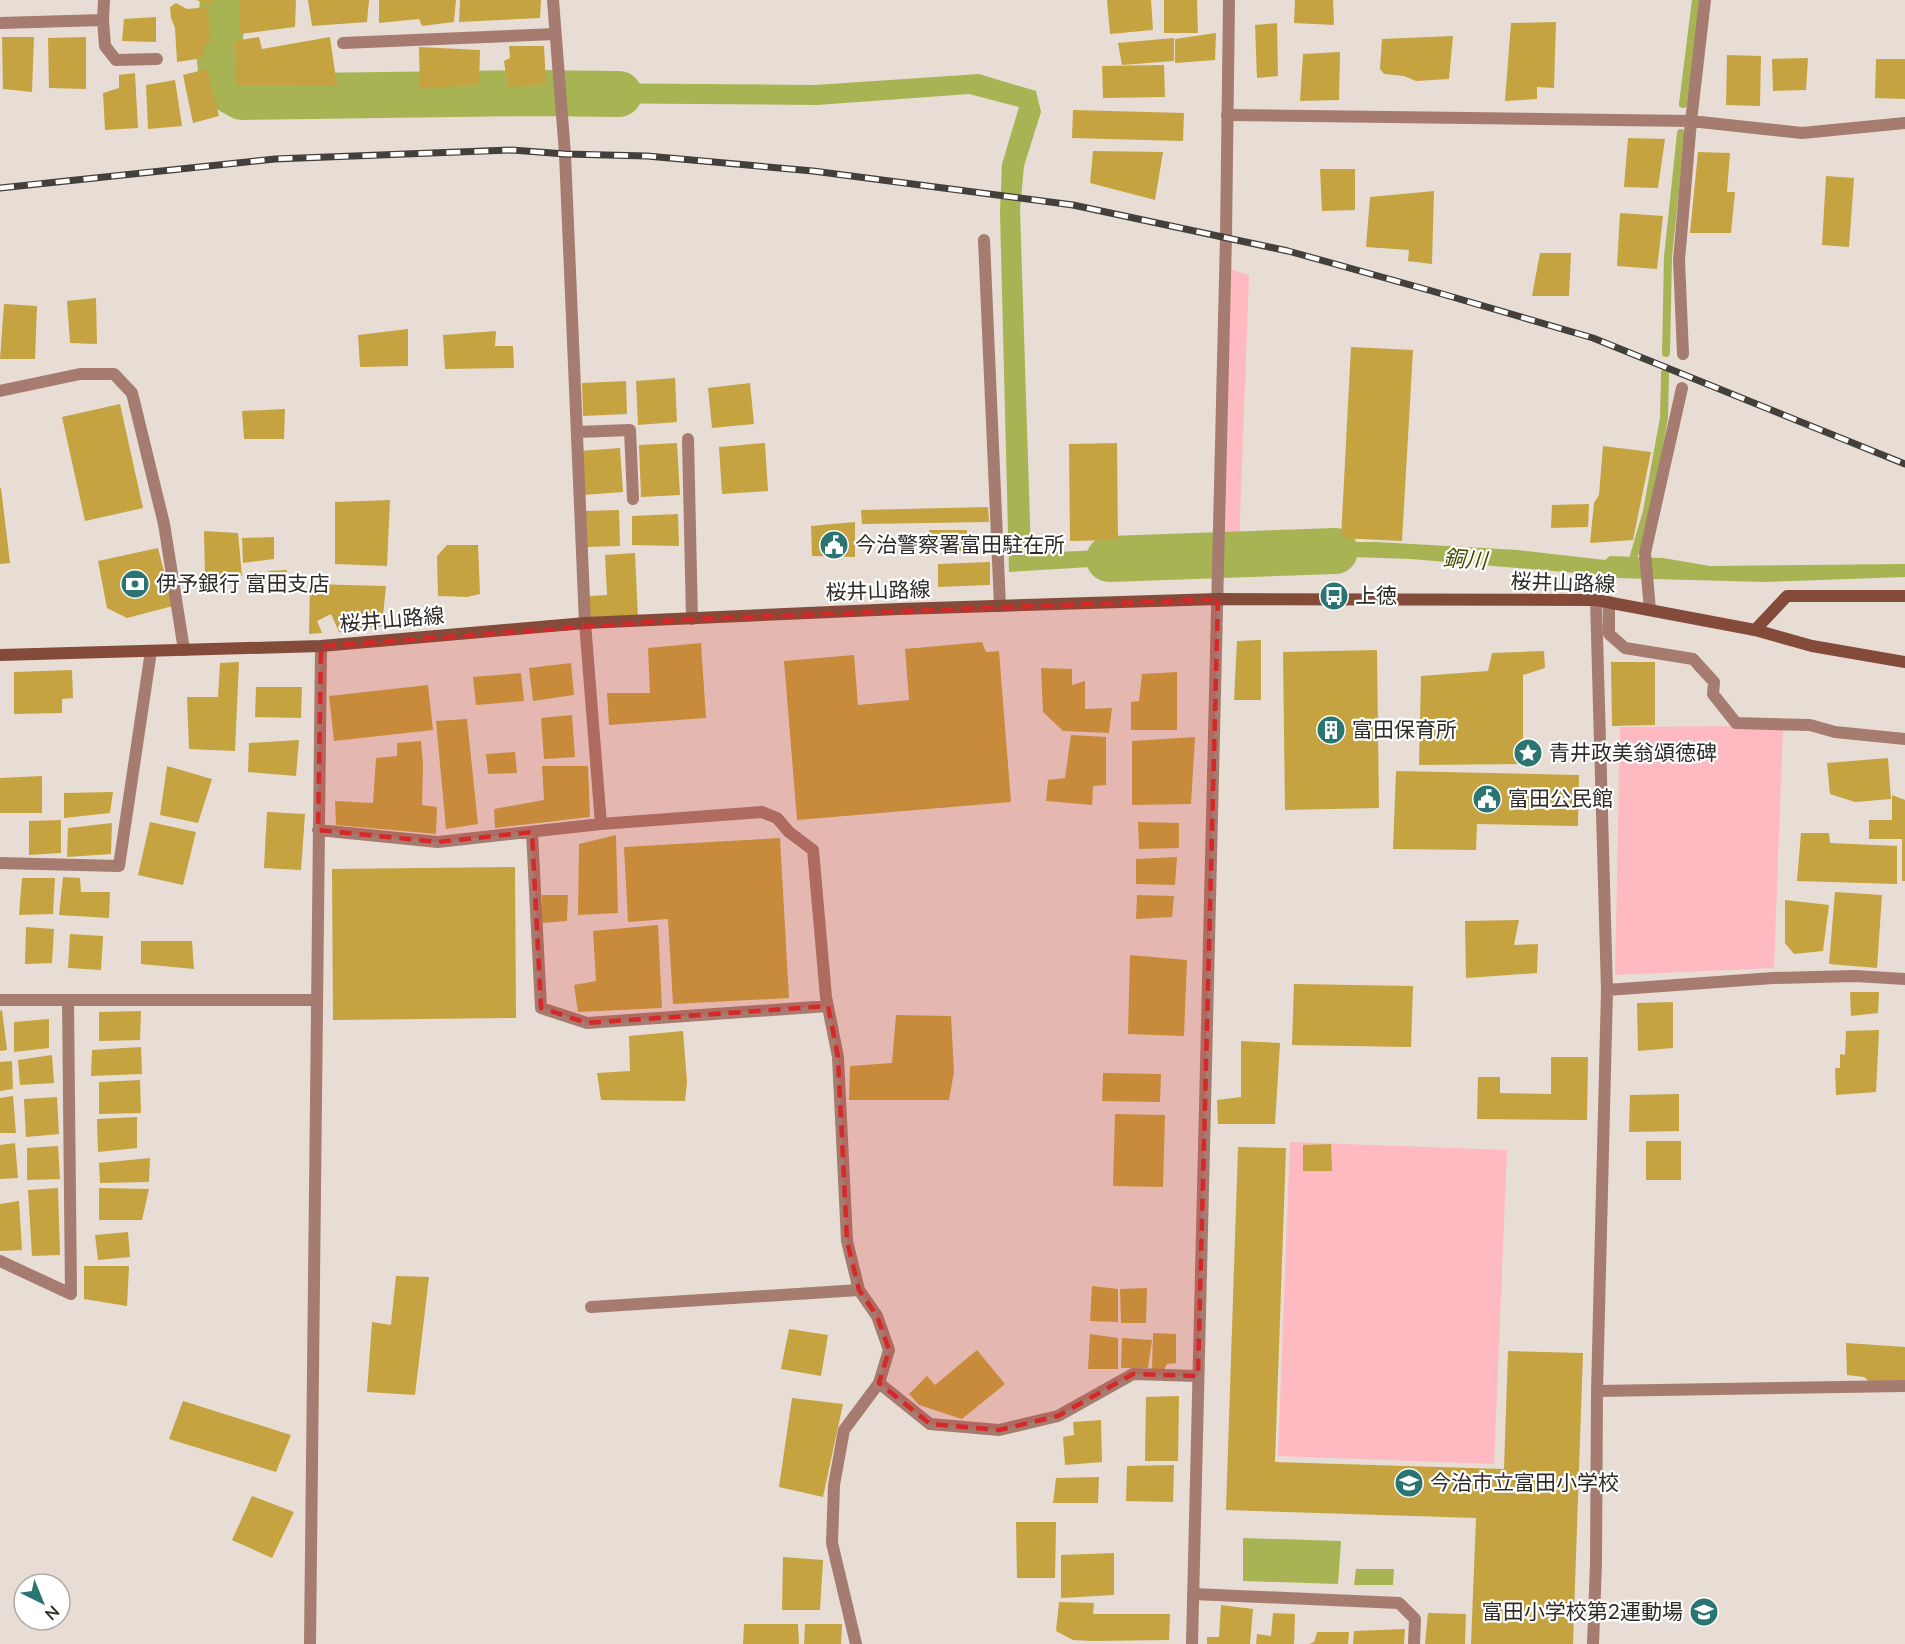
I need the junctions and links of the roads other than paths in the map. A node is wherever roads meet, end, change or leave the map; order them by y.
1 (104, 0) edge
2 (553, 0) edge
3 (1229, 0) edge
4 (1705, 0) edge
5 (103, 20) junction
6 (0, 23) edge
7 (555, 34) junction
8 (343, 43) dead end
9 (157, 59) dead end
10 (1227, 115) junction
11 (1691, 121) junction
12 (1905, 123) edge
13 (984, 240) dead end
14 (1683, 354) dead end
15 (1682, 388) dead end
16 (0, 391) edge
17 (577, 432) junction
18 (688, 439) dead end
19 (633, 499) dead end
20 (1905, 596) edge
21 (1218, 599) junction
22 (1603, 601) junction
23 (1000, 606) junction
24 (1650, 610) junction
25 (692, 619) junction
26 (585, 623) junction
27 (1755, 630) junction
28 (321, 646) junction
29 (184, 650) junction
30 (151, 651) junction
31 (0, 655) edge
32 (1905, 662) edge
33 (1905, 739) edge
34 (600, 824) junction
35 (318, 830) junction
36 (532, 832) junction
37 (0, 863) edge
38 (1905, 979) edge
39 (1607, 990) junction
40 (0, 1000) edge
41 (68, 1000) junction
42 (316, 1000) junction
43 (828, 1006) junction
44 (0, 1261) edge
45 (859, 1290) junction
46 (591, 1306) dead end
47 (1198, 1376) junction
48 (879, 1383) junction
49 (1905, 1386) edge
50 (1597, 1390) junction
51 (1193, 1594) junction
52 (310, 1644) edge
53 (856, 1644) edge
54 (1192, 1644) edge
55 (1414, 1644) edge
56 (1593, 1644) edge

1 - 5 street
2 - 7 street
3 - 10 street
4 - 11 street
5 - 6 street
5 - 9 street
7 - 8 street
7 - 17 street
10 - 11 street
10 - 21 street
11 - 12 street
11 - 14 street
13 - 23 street
15 - 24 street
16 - 29 street
17 - 19 street
17 - 26 street
18 - 25 street
20 - 27 main road
21 - 22 main road, 桜井山路線
21 - 23 main road, 桜井山路線
21 - 47 street
22 - 24 main road, 桜井山路線
22 - 33 street
22 - 39 street
23 - 25 main road, 桜井山路線
24 - 27 main road, 桜井山路線
25 - 26 main road, 桜井山路線
26 - 28 main road, 桜井山路線
26 - 34 street
27 - 32 main road, 桜井山路線
28 - 29 main road, 桜井山路線
28 - 35 street
29 - 30 main road, 桜井山路線
30 - 31 main road, 桜井山路線
30 - 37 street
34 - 36 street
34 - 43 street
35 - 36 street
35 - 42 street
36 - 43 street
38 - 39 street
39 - 50 street
40 - 41 street
41 - 42 street
41 - 44 street
42 - 52 street
43 - 45 street
45 - 46 street
45 - 48 street
47 - 48 street
47 - 51 street
48 - 53 street
49 - 50 street
50 - 56 street
51 - 54 street
51 - 55 street

